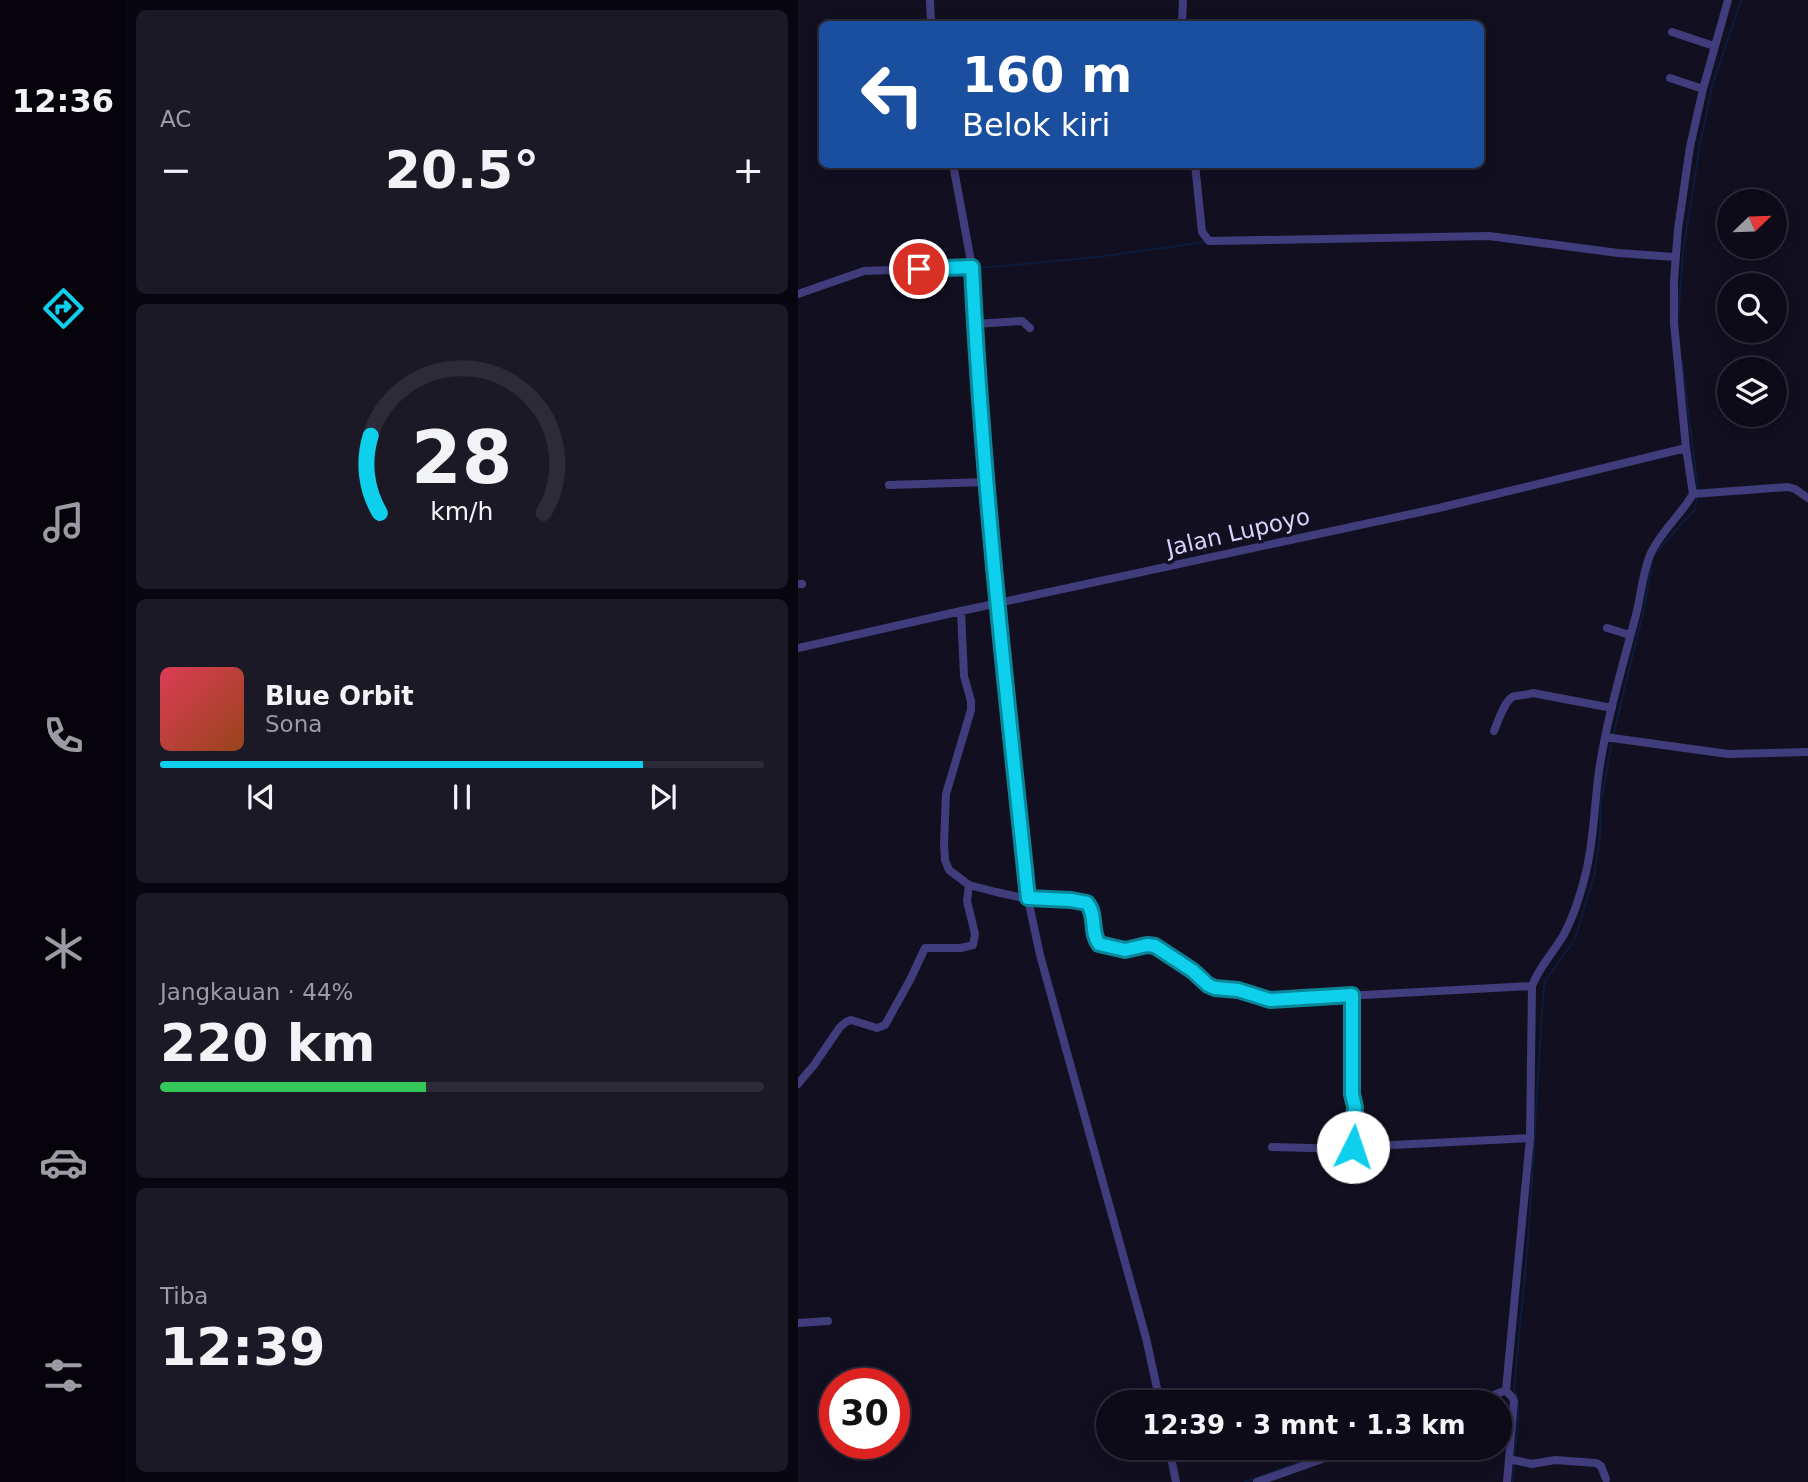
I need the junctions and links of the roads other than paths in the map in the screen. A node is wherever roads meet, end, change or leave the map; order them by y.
1 (930, 0) edge
2 (1183, 0) edge
3 (1728, 0) edge
4 (931, 21) edge
5 (1182, 21) edge
6 (1672, 32) dead end
7 (1714, 46) junction
8 (1670, 78) dead end
9 (1703, 89) junction
10 (954, 168) edge
11 (1195, 168) edge
12 (1675, 257) junction
13 (972, 267) junction
14 (798, 294) edge
15 (974, 324) junction
16 (1030, 328) dead end
17 (1687, 453) junction
18 (987, 482) junction
19 (889, 485) dead end
20 (1693, 494) junction
21 (1808, 498) edge
22 (998, 607) junction
23 (961, 611) junction
24 (1607, 628) dead end
25 (1627, 634) junction
26 (798, 648) edge
27 (1609, 707) junction
28 (1494, 731) dead end
29 (1610, 738) junction
30 (1808, 752) edge
31 (969, 885) junction
32 (1028, 898) junction
33 (1532, 986) junction
34 (1352, 995) junction
35 (798, 1084) edge
36 (1531, 1138) junction
37 (1272, 1147) dead end
38 (1353, 1147) junction
39 (828, 1321) dead end
40 (798, 1323) edge
41 (1157, 1390) edge
42 (1508, 1390) edge
43 (1512, 1398) edge
44 (1171, 1460) edge
45 (1320, 1460) edge
46 (1513, 1461) junction
47 (1286, 1472) junction
48 (1606, 1479) dead end
49 (1176, 1482) edge
50 (1257, 1482) edge
51 (1285, 1482) edge
52 (1507, 1482) edge

1 - 4 street
2 - 5 street
3 - 7 street
6 - 7 street
7 - 9 street
8 - 9 street
9 - 12 street
10 - 13 street
11 - 12 street
12 - 17 street
13 - 14 street
13 - 15 street
15 - 16 street
15 - 18 street
17 - 20 street
17 - 22 street, Jalan Lupoyo
18 - 19 street
18 - 22 street
20 - 21 street
20 - 25 street
22 - 23 street, Jalan Lupoyo
22 - 32 street
23 - 26 street, Jalan Lupoyo
23 - 31 street
24 - 25 street
25 - 27 street
27 - 28 street
27 - 29 street
29 - 30 street
29 - 33 street
31 - 32 street
31 - 35 street
32 - 34 street
32 - 41 street
33 - 34 street
33 - 36 street
34 - 38 street
36 - 38 street
36 - 42 street
37 - 38 street
39 - 40 street
43 - 46 street
44 - 49 street
45 - 47 street
46 - 48 street
46 - 52 street
47 - 50 street
47 - 51 street

